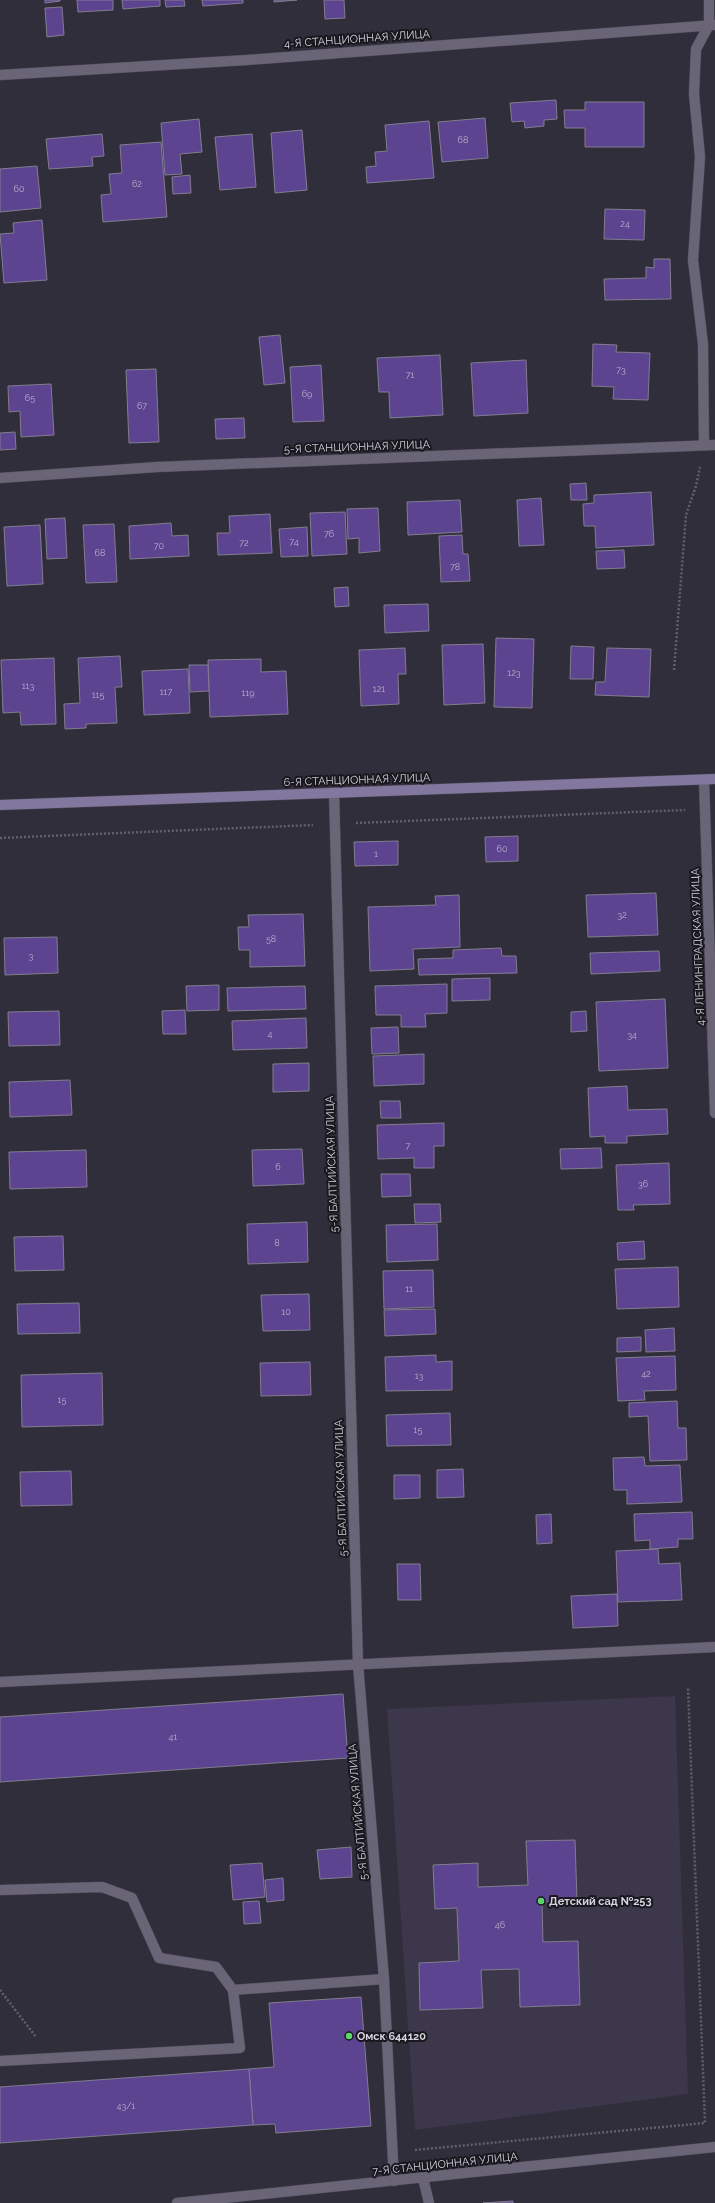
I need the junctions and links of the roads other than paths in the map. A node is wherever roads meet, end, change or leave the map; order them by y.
1 (709, 0) edge
2 (712, 25) edge
3 (0, 75) edge
4 (704, 445) junction
5 (715, 445) edge
6 (0, 478) edge
7 (715, 779) edge
8 (704, 780) junction
9 (334, 793) junction
10 (0, 805) edge
11 (715, 1113) edge
12 (715, 1647) edge
13 (358, 1664) junction
14 (0, 1682) edge
15 (0, 1890) edge
16 (384, 1979) junction
17 (233, 1990) junction
18 (0, 2061) edge
19 (715, 2147) edge
20 (423, 2178) junction
21 (394, 2181) junction
22 (177, 2203) edge
23 (429, 2203) edge

1 - 2 street
2 - 3 street, 4-Я СТАНЦИОННАЯ УЛИЦА
2 - 4 street
4 - 5 street, 5-Я СТАНЦИОННАЯ УЛИЦА
4 - 6 street, 5-Я СТАНЦИОННАЯ УЛИЦА
7 - 8 main road, 6-Я СТАНЦИОННАЯ УЛИЦА
8 - 9 main road, 6-Я СТАНЦИОННАЯ УЛИЦА
8 - 11 street, 4-Я ЛЕНИНГРАДСКАЯ УЛИЦА
9 - 10 main road, 6-Я СТАНЦИОННАЯ УЛИЦА
9 - 13 street, 5-Я БАЛТИЙСКАЯ УЛИЦА
12 - 13 street
13 - 14 street
13 - 16 street, 5-Я БАЛТИЙСКАЯ УЛИЦА
15 - 17 street
16 - 17 street
16 - 21 street, 5-Я БАЛТИЙСКАЯ УЛИЦА
17 - 18 street
19 - 20 street, 7-Я СТАНЦИОННАЯ УЛИЦА
20 - 21 street, 7-Я СТАНЦИОННАЯ УЛИЦА
20 - 23 street
21 - 22 street, 7-Я СТАНЦИОННАЯ УЛИЦА

